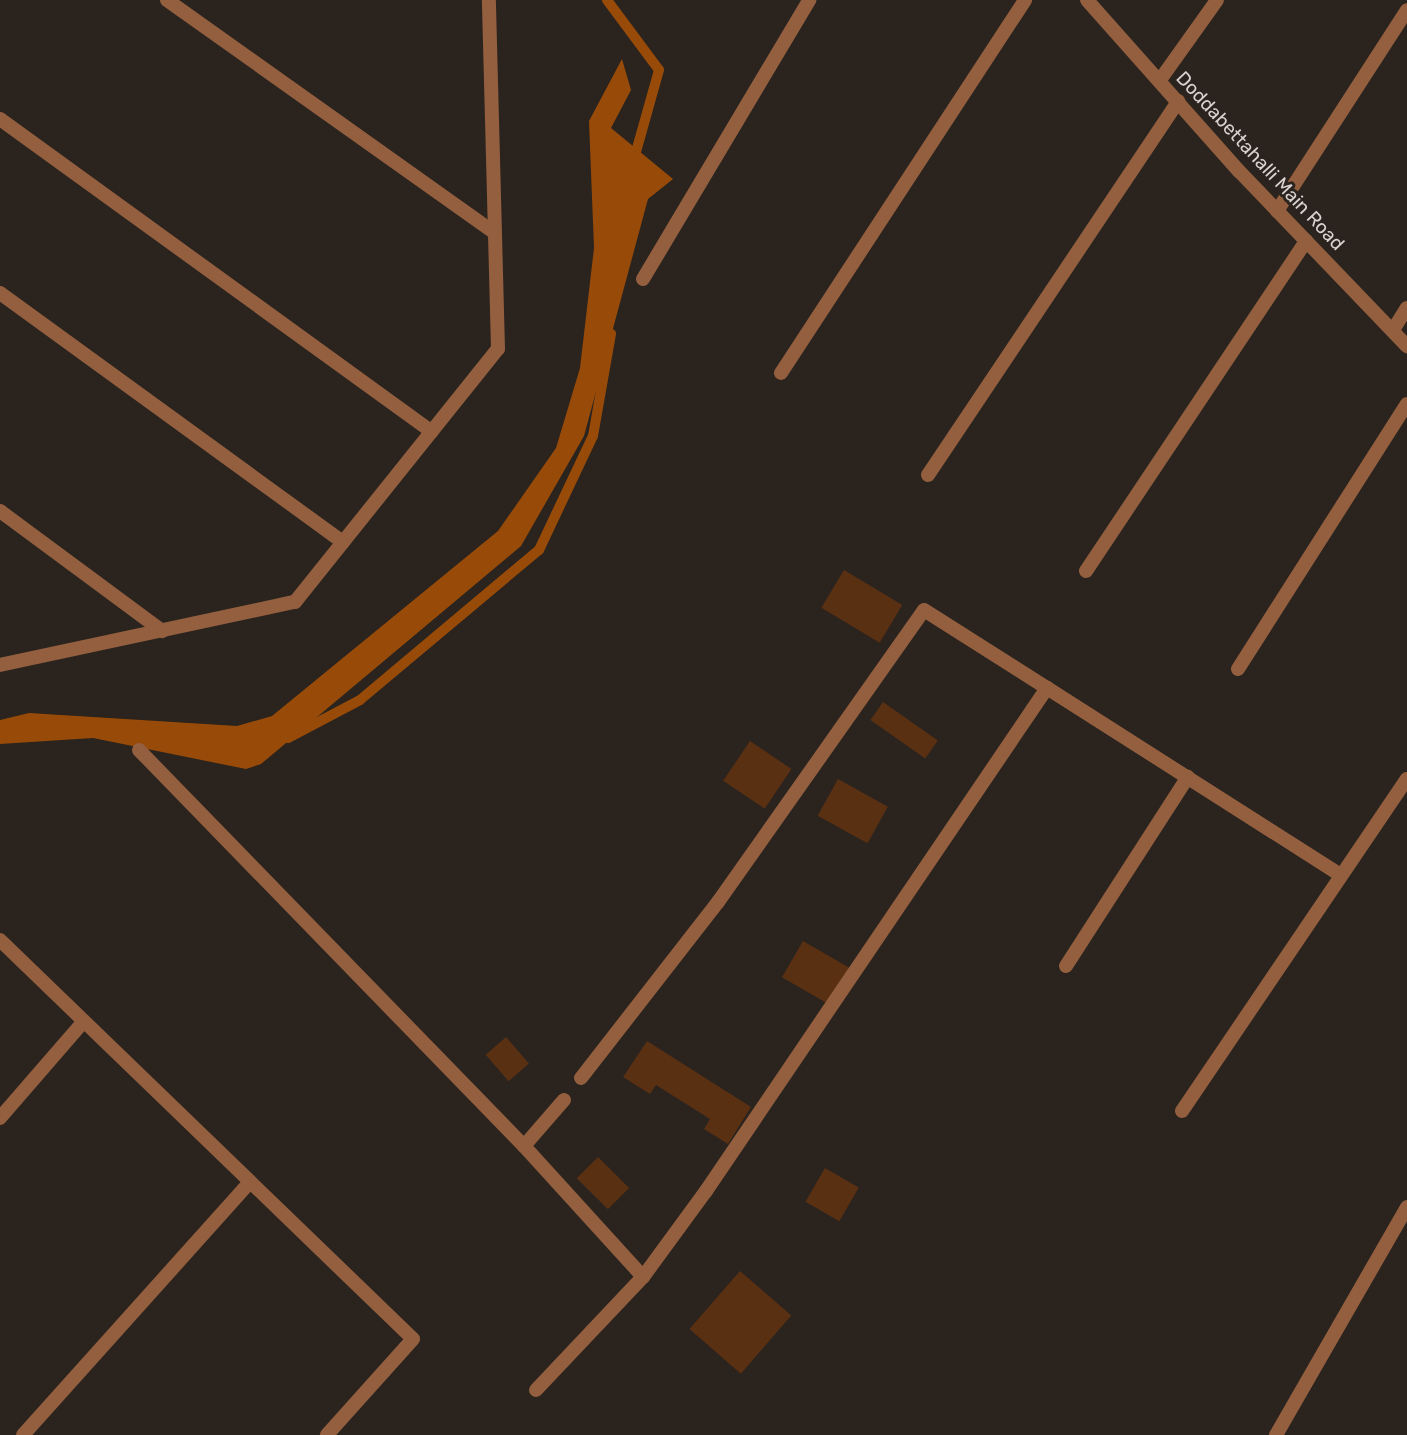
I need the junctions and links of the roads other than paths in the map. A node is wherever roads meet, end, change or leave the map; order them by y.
1 (167, 0) edge
2 (489, 0) edge
3 (809, 0) edge
4 (1025, 0) edge
5 (1087, 0) edge
6 (1217, 0) edge
7 (1407, 10) edge
8 (1160, 80) junction
9 (1178, 101) junction
10 (0, 119) edge
11 (1277, 211) junction
12 (495, 233) junction
13 (1306, 241) junction
14 (643, 279) dead end
15 (0, 293) edge
16 (1407, 308) edge
17 (1393, 330) junction
18 (1407, 346) edge
19 (781, 373) dead end
20 (1407, 404) edge
21 (432, 432) junction
22 (928, 475) dead end
23 (0, 511) edge
24 (344, 542) junction
25 (1086, 571) dead end
26 (162, 631) junction
27 (0, 665) edge
28 (1238, 669) dead end
29 (1047, 688) junction
30 (139, 750) dead end
31 (1188, 777) junction
32 (1407, 779) edge
33 (1340, 875) junction
34 (0, 940) edge
35 (1066, 966) dead end
36 (83, 1021) junction
37 (581, 1078) dead end
38 (564, 1100) dead end
39 (1182, 1111) dead end
40 (0, 1118) edge
41 (524, 1146) junction
42 (250, 1182) junction
43 (1407, 1207) edge
44 (643, 1277) junction
45 (536, 1390) dead end
46 (23, 1435) edge
47 (327, 1435) edge
48 (1276, 1435) edge

1 - 12 street
2 - 12 street
3 - 14 street
4 - 19 street
5 - 8 street, Doddabettahalli Main Road
6 - 8 street
7 - 11 street
8 - 9 street, Doddabettahalli Main Road
9 - 11 street, Doddabettahalli Main Road
9 - 22 street
10 - 21 street
11 - 13 street, Doddabettahalli Main Road
12 - 21 street
13 - 17 street, Doddabettahalli Main Road
13 - 25 street
15 - 24 street
16 - 17 street
17 - 18 street, Doddabettahalli Main Road
20 - 28 street
21 - 24 street
23 - 26 street
24 - 26 street
26 - 27 street
29 - 31 street
29 - 37 street
29 - 44 street
30 - 41 street
31 - 33 street
31 - 35 street
32 - 33 street
33 - 39 street
34 - 36 street
36 - 40 street
36 - 42 street
38 - 41 street
41 - 44 street
42 - 46 street
42 - 47 street
43 - 48 street
44 - 45 street

